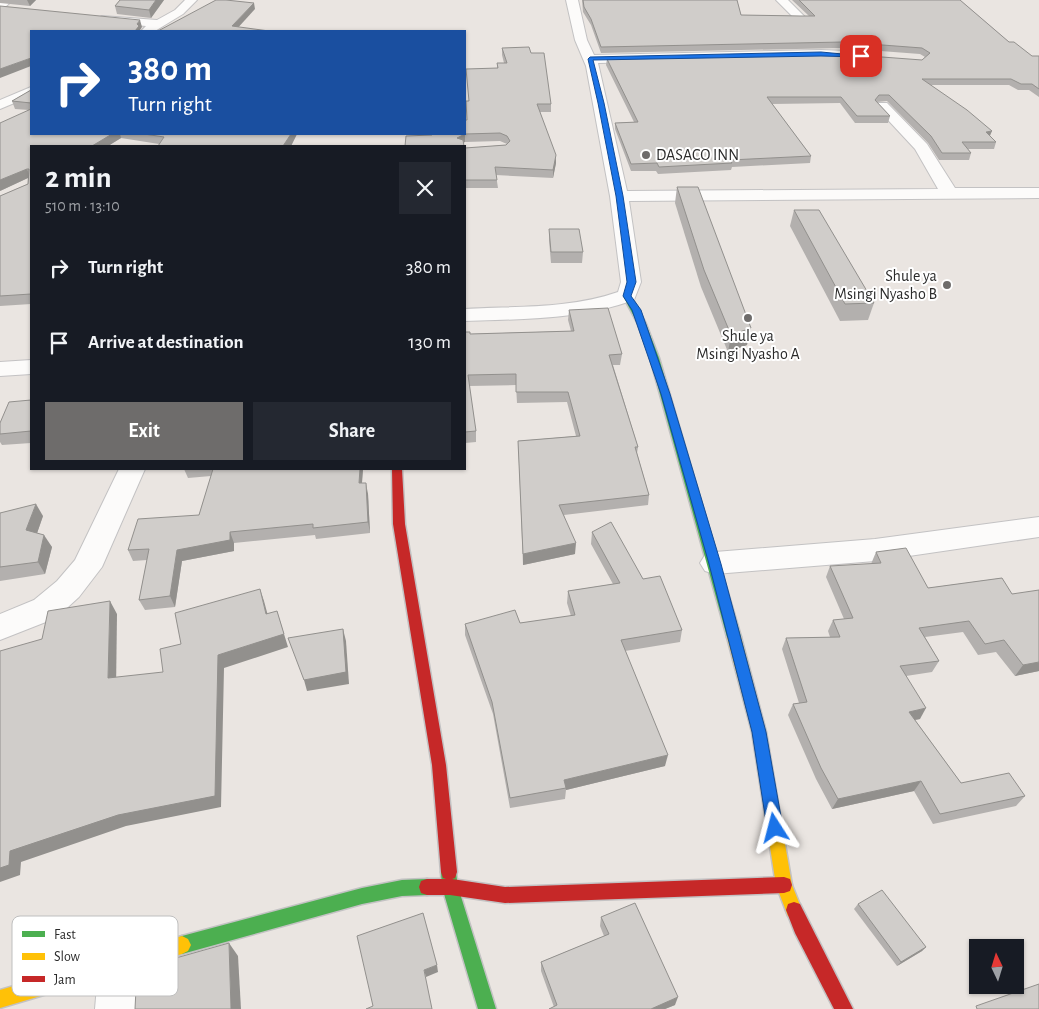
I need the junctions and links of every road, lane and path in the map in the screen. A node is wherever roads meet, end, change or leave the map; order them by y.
1 (191, 0) edge
2 (572, 0) edge
3 (782, 0) edge
4 (89, 17) edge
5 (799, 17) edge
6 (158, 24) junction
7 (149, 30) edge
8 (880, 57) edge
9 (590, 59) junction
10 (30, 91) edge
11 (0, 105) edge
12 (882, 106) edge
13 (949, 193) junction
14 (1039, 193) edge
15 (619, 196) junction
16 (627, 296) junction
17 (466, 315) edge
18 (30, 348) edge
19 (18, 368) edge
20 (132, 470) edge
21 (397, 470) edge
22 (1039, 527) edge
23 (715, 564) junction
24 (0, 627) edge
25 (784, 885) junction
26 (450, 887) junction
27 (178, 946) edge
28 (12, 994) edge
29 (118, 996) edge
30 (0, 998) edge
31 (117, 1009) edge
32 (487, 1009) edge
33 (844, 1009) edge

1 - 6 street
2 - 9 street
3 - 5 street
4 - 6 street
6 - 7 street
8 - 9 street
9 - 15 street
10 - 11 street
12 - 13 street
13 - 14 street
13 - 15 street
15 - 16 street
16 - 17 street
16 - 23 street
18 - 19 street
20 - 24 street
21 - 26 street
22 - 23 street
23 - 25 street
25 - 26 street
25 - 33 street
26 - 27 street
26 - 32 street
28 - 30 street
29 - 31 street

